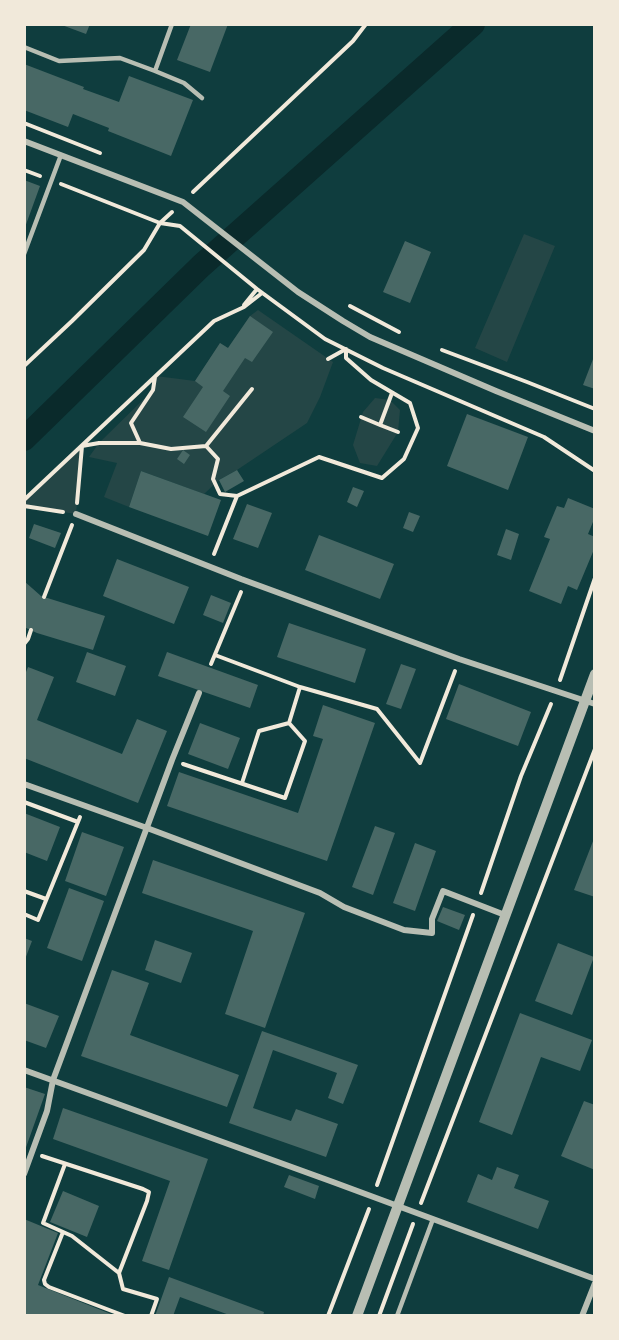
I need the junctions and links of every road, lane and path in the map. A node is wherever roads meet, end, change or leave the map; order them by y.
1 (172, 24) edge
2 (366, 24) edge
3 (24, 47) edge
4 (155, 71) junction
5 (202, 98) dead end
6 (24, 141) edge
7 (61, 155) junction
8 (24, 171) edge
9 (51, 180) junction
10 (183, 202) junction
11 (160, 223) junction
12 (24, 254) edge
13 (257, 289) junction
14 (262, 293) junction
15 (348, 305) dead end
16 (241, 308) junction
17 (405, 335) dead end
18 (435, 348) dead end
19 (346, 349) junction
20 (328, 359) dead end
21 (24, 366) edge
22 (156, 376) junction
23 (252, 389) dead end
24 (392, 393) junction
25 (595, 409) edge
26 (361, 417) dead end
27 (380, 424) junction
28 (595, 431) edge
29 (398, 432) dead end
30 (140, 443) junction
31 (82, 446) junction
32 (206, 446) junction
33 (595, 471) edge
34 (237, 496) junction
35 (24, 500) edge
36 (24, 506) edge
37 (76, 514) junction
38 (209, 566) junction
39 (595, 578) edge
40 (245, 580) junction
41 (44, 597) dead end
42 (31, 630) dead end
43 (24, 644) edge
44 (215, 655) junction
45 (459, 659) junction
46 (211, 664) dead end
47 (595, 674) edge
48 (300, 687) junction
49 (556, 691) junction
50 (199, 693) dead end
51 (590, 703) edge
52 (289, 723) junction
53 (595, 749) edge
54 (172, 760) junction
55 (242, 783) junction
56 (24, 784) edge
57 (24, 802) edge
58 (84, 805) junction
59 (78, 822) junction
60 (147, 828) junction
61 (24, 891) edge
62 (46, 899) junction
63 (477, 904) junction
64 (24, 914) edge
65 (505, 915) junction
66 (24, 1070) edge
67 (53, 1080) junction
68 (32, 1153) junction
69 (65, 1164) junction
70 (24, 1174) edge
71 (373, 1197) junction
72 (397, 1206) junction
73 (417, 1213) junction
74 (433, 1219) junction
75 (63, 1232) junction
76 (119, 1273) junction
77 (595, 1281) edge
78 (125, 1316) edge
79 (151, 1316) edge
80 (328, 1316) edge
81 (357, 1316) edge
82 (379, 1316) edge
83 (398, 1316) edge
84 (582, 1316) edge

1 - 4 lane
2 - 10 path
3 - 4 lane
4 - 5 lane
6 - 7 street
7 - 9 lane
7 - 10 street
8 - 9 path
9 - 11 path
9 - 12 lane
10 - 11 path
10 - 28 street
11 - 13 path
11 - 21 path
13 - 14 path
13 - 16 path
14 - 16 path
14 - 19 path
15 - 17 path
16 - 22 path
18 - 25 path
19 - 20 path
19 - 24 path
19 - 33 path
22 - 30 path
22 - 31 path
23 - 32 path
24 - 27 path
24 - 34 path
26 - 27 path
27 - 29 path
30 - 31 path
30 - 32 path
31 - 35 path
31 - 37 path
32 - 34 path
34 - 38 path
36 - 37 path
37 - 38 street
37 - 41 path
38 - 40 street
39 - 49 path
40 - 44 path
40 - 45 street
42 - 43 path
44 - 46 path
44 - 48 path
45 - 48 path
45 - 49 street
47 - 51 street
48 - 52 path
49 - 51 street
49 - 63 path
50 - 54 street
51 - 65 street
52 - 55 path
52 - 55 path
53 - 73 path
54 - 55 path
54 - 60 street
56 - 58 street
57 - 59 path
58 - 59 path
58 - 60 street
59 - 62 path
60 - 63 street
60 - 67 street
61 - 62 path
62 - 64 path
63 - 65 street
63 - 71 path
65 - 72 street
66 - 67 street
67 - 68 street
67 - 71 street
68 - 69 path
68 - 70 street
69 - 75 path
69 - 76 path
71 - 72 street
71 - 80 path
72 - 73 street
72 - 81 street
73 - 74 street
73 - 82 path
74 - 77 street
74 - 83 lane
75 - 76 path
75 - 78 path
76 - 79 path
77 - 84 street

